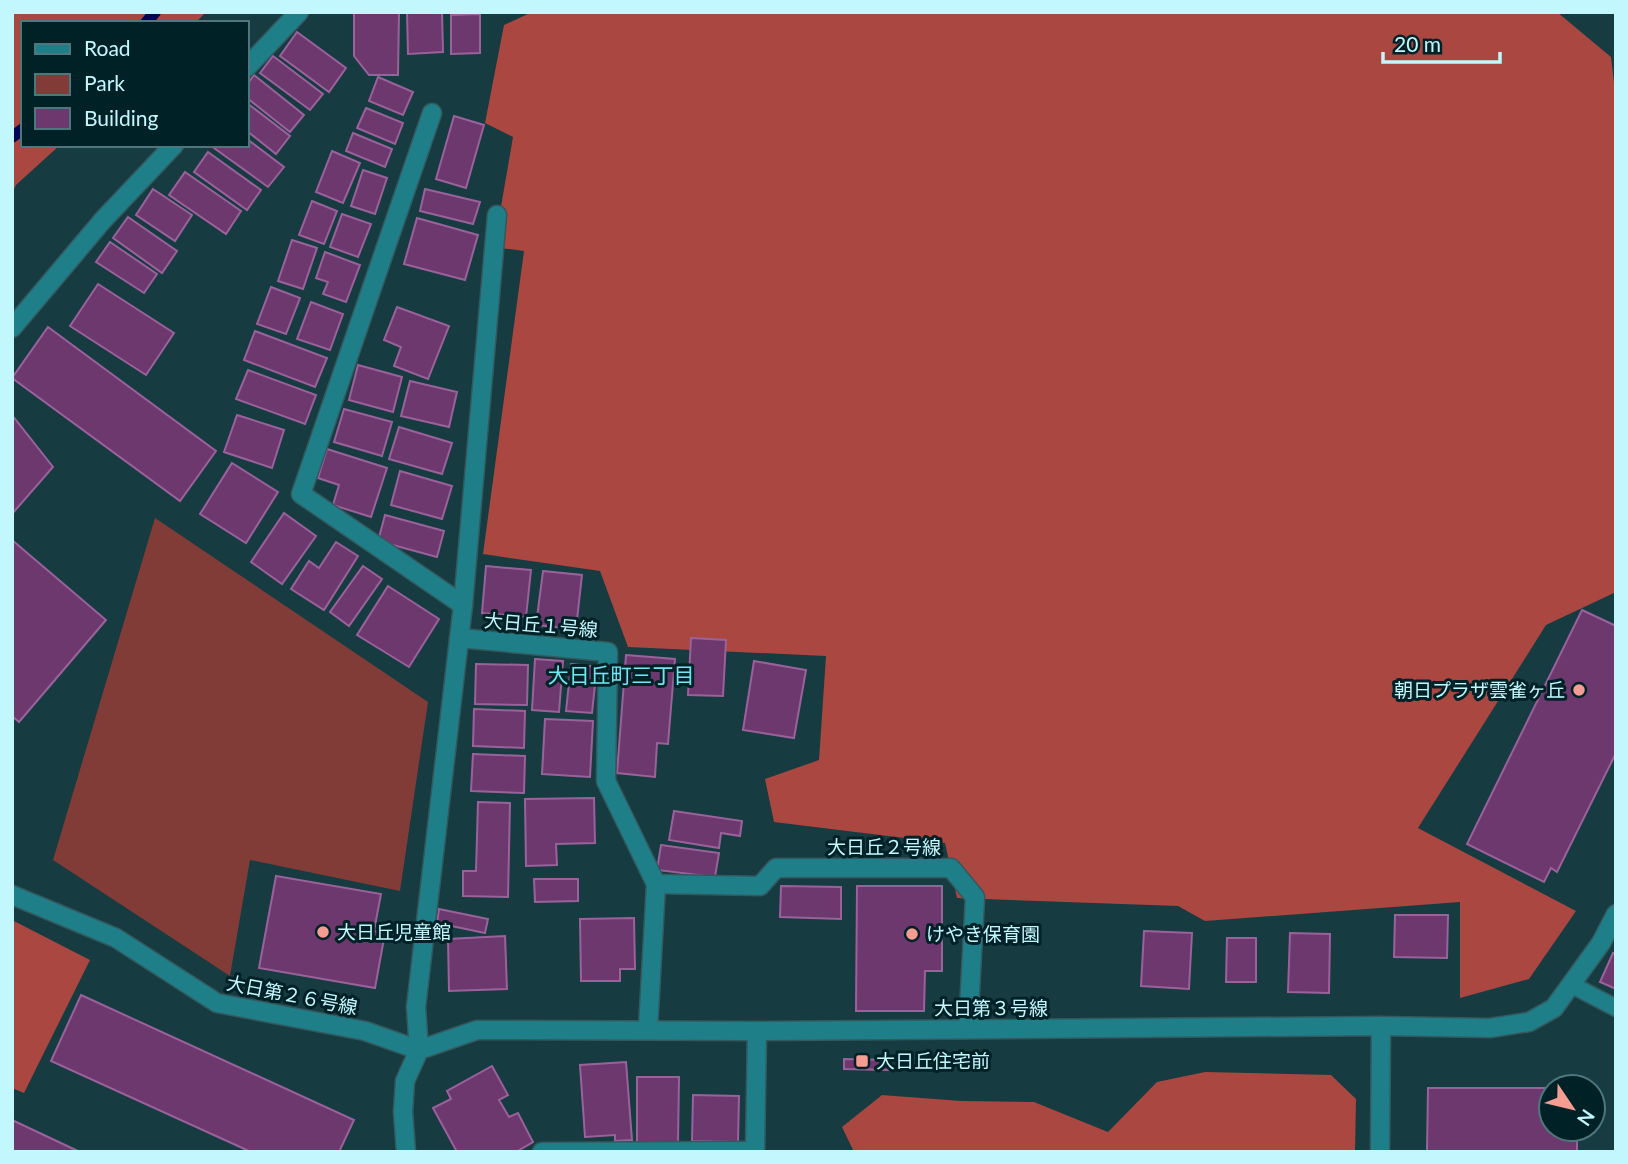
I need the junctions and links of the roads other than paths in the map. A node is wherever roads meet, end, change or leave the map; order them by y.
1 (299, 12) edge
2 (248, 67) edge
3 (432, 113) dead end
4 (171, 147) edge
5 (497, 215) dead end
6 (12, 328) edge
7 (463, 605) junction
8 (459, 638) junction
9 (656, 884) junction
10 (12, 895) edge
11 (1616, 914) edge
12 (1573, 985) junction
13 (1616, 1008) edge
14 (1381, 1026) junction
15 (648, 1029) junction
16 (968, 1029) junction
17 (757, 1031) junction
18 (419, 1050) junction
19 (755, 1151) edge
20 (406, 1152) edge
21 (542, 1152) edge
22 (1380, 1152) edge

1 - 2 street
3 - 7 street
4 - 6 street
5 - 7 street
7 - 8 street
8 - 9 street, 大日丘１号線
8 - 18 street
9 - 15 street, 大日丘１号線
9 - 16 street, 大日丘２号線
10 - 18 street, 大日第２６号線
11 - 12 street, 大日第３号線
12 - 13 lane
12 - 14 street, 大日第３号線
14 - 16 street, 大日第３号線
14 - 22 street
15 - 17 street, 大日第３号線
15 - 18 street, 大日第３号線
16 - 17 street, 大日第３号線
17 - 19 street
18 - 20 street
19 - 21 street

